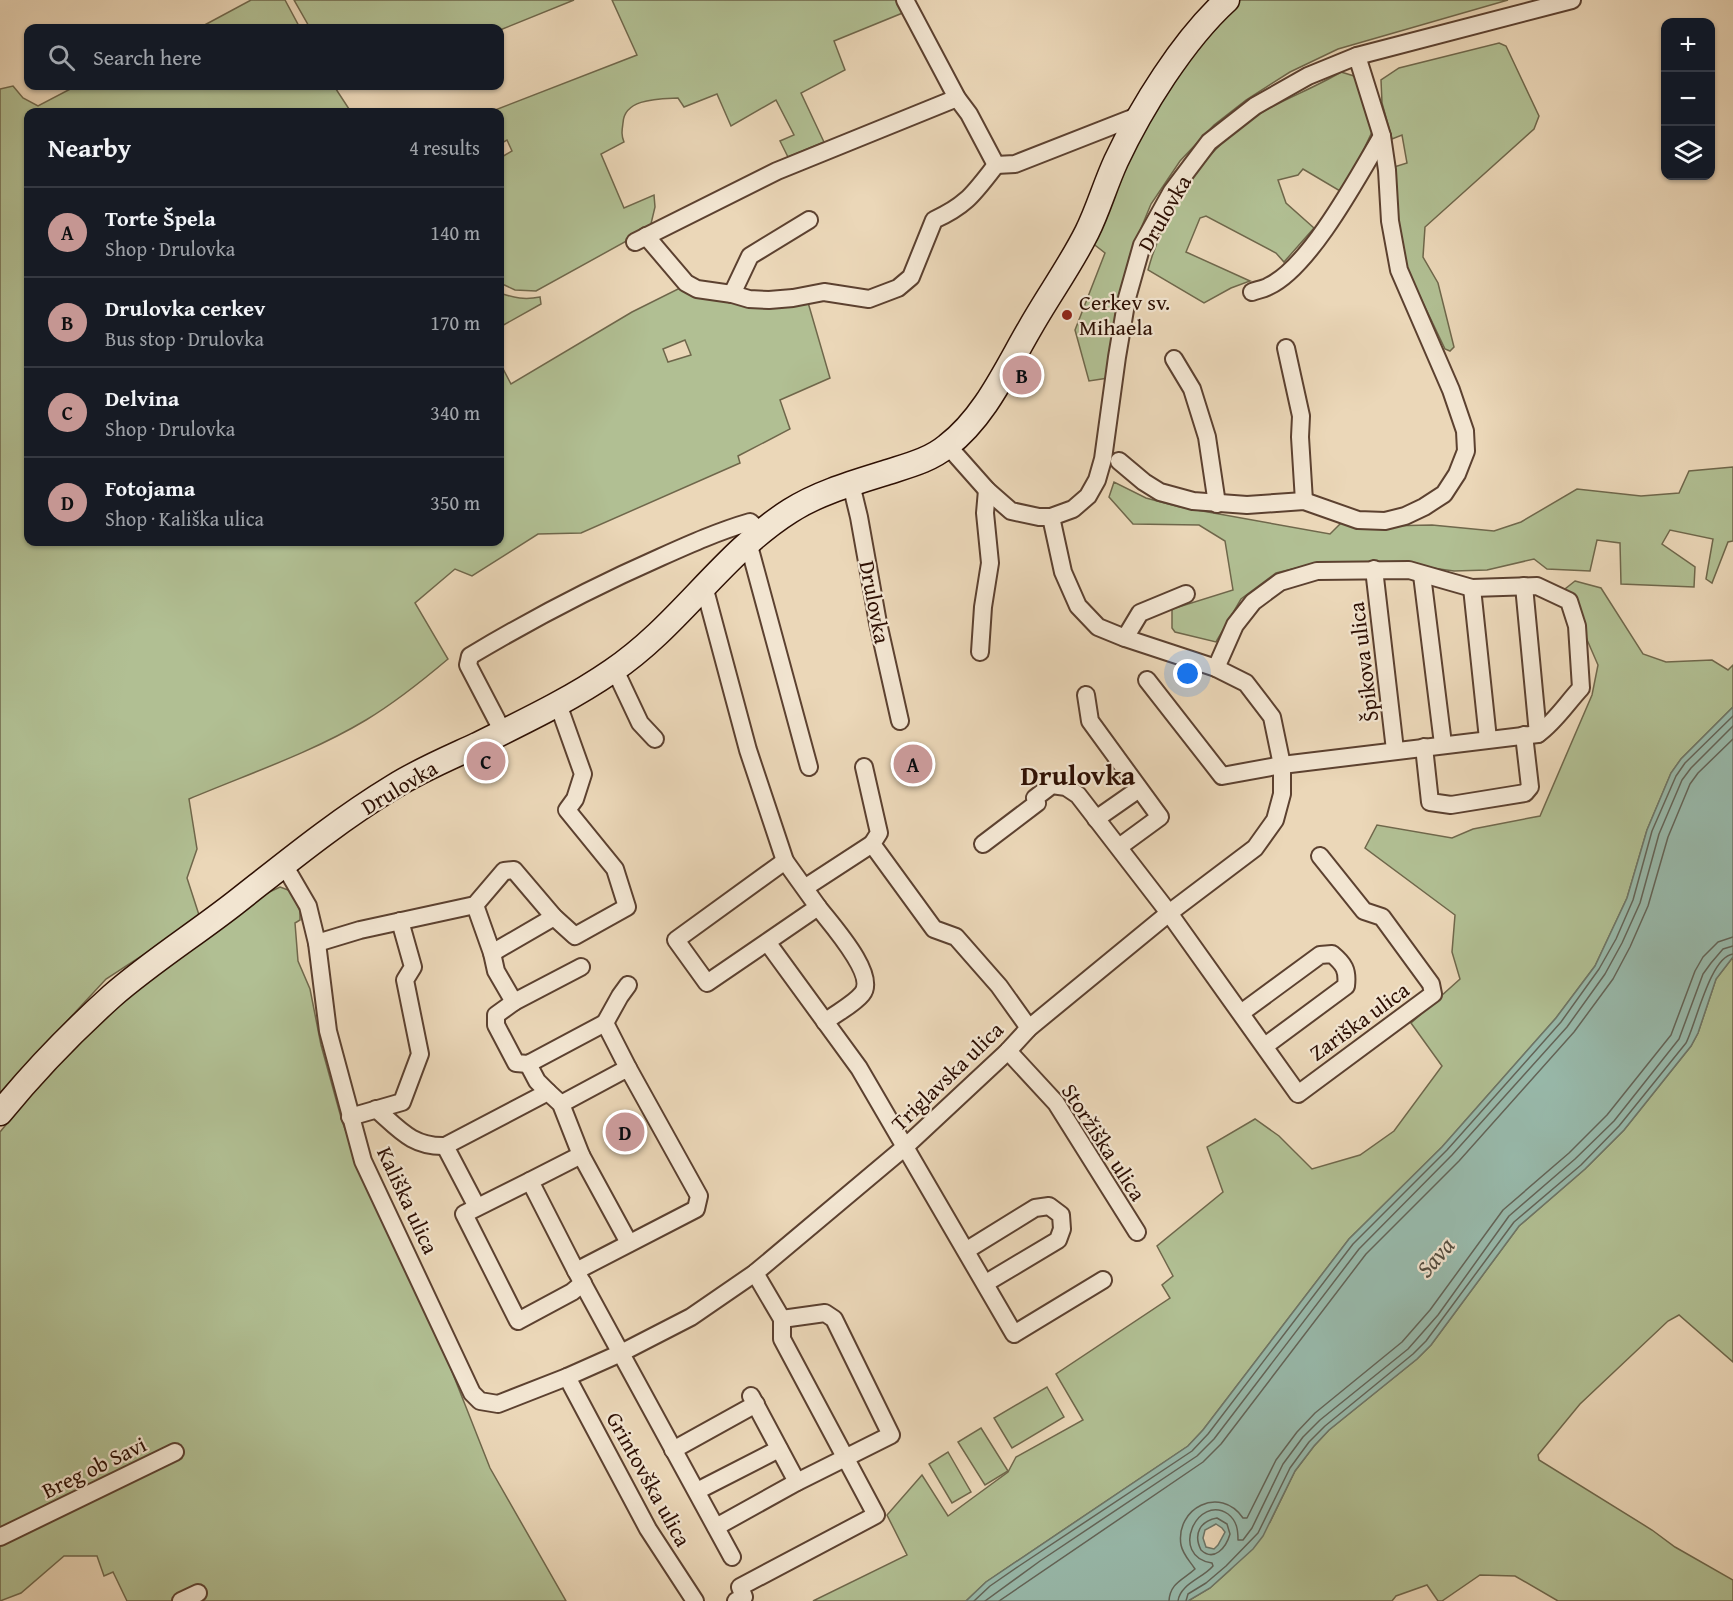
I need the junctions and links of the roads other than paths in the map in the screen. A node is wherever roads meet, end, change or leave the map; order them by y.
1 (905, 0) edge
2 (1227, 0) edge
3 (1572, 0) edge
4 (1357, 56) junction
5 (957, 98) junction
6 (1140, 115) junction
7 (1382, 136) junction
8 (996, 165) junction
9 (809, 220) dead end
10 (1252, 292) dead end
11 (732, 294) junction
12 (1286, 348) dead end
13 (1174, 358) dead end
14 (948, 446) junction
15 (1119, 461) dead end
16 (850, 484) junction
17 (987, 490) junction
18 (1304, 501) junction
19 (1217, 504) junction
20 (1051, 517) junction
21 (754, 537) junction
22 (1374, 569) junction
23 (1422, 575) junction
24 (704, 586) junction
25 (1524, 586) junction
26 (1472, 588) junction
27 (1186, 594) dead end
28 (1125, 638) junction
29 (980, 652) dead end
30 (1216, 668) junction
31 (615, 670) junction
32 (1147, 680) dead end
33 (1086, 695) dead end
34 (558, 704) junction
35 (900, 721) dead end
36 (503, 732) junction
37 (1531, 735) junction
38 (655, 739) dead end
39 (1488, 739) junction
40 (1443, 744) junction
41 (1424, 747) junction
42 (1395, 750) junction
43 (1282, 765) junction
44 (810, 767) dead end
45 (864, 767) dead end
46 (1139, 789) junction
47 (1096, 819) junction
48 (872, 844) junction
49 (983, 844) dead end
50 (1119, 847) junction
51 (1320, 855) dead end
52 (785, 861) junction
53 (283, 863) junction
54 (806, 887) junction
55 (475, 905) junction
56 (818, 907) junction
57 (1170, 913) junction
58 (554, 917) junction
59 (400, 921) junction
60 (766, 942) junction
61 (317, 943) junction
62 (492, 953) junction
63 (581, 967) dead end
64 (628, 985) dead end
65 (514, 1002) junction
66 (1241, 1013) junction
67 (825, 1022) junction
68 (605, 1023) junction
69 (1029, 1028) junction
70 (1265, 1046) junction
71 (1008, 1051) junction
72 (528, 1064) junction
73 (628, 1068) junction
74 (548, 1092) junction
75 (561, 1104) junction
76 (376, 1109) junction
77 (0, 1113) edge
78 (350, 1117) junction
79 (445, 1146) junction
80 (905, 1147) junction
81 (580, 1155) junction
82 (530, 1181) junction
83 (477, 1207) junction
84 (1137, 1232) dead end
85 (629, 1243) junction
86 (967, 1250) junction
87 (756, 1273) junction
88 (580, 1277) junction
89 (1103, 1280) dead end
90 (986, 1282) junction
91 (782, 1319) junction
92 (621, 1353) junction
93 (567, 1377) junction
94 (779, 1449) junction
95 (674, 1450) junction
96 (175, 1452) dead end
97 (846, 1459) junction
98 (797, 1482) junction
99 (697, 1491) junction
100 (716, 1527) junction
101 (0, 1537) edge
102 (732, 1557) dead end
103 (198, 1593) dead end
104 (181, 1601) edge
105 (695, 1601) edge
106 (736, 1601) edge

1 - 5 street
2 - 6 street, Drulovka
3 - 4 street, Drulovka
4 - 7 street
4 - 20 street, Drulovka
5 - 8 street
5 - 11 street
6 - 8 street
6 - 14 street, Drulovka
7 - 10 street
7 - 18 street
8 - 11 street
9 - 11 street
12 - 18 street
13 - 19 street
14 - 16 street, Drulovka
14 - 17 street
15 - 19 street
16 - 21 street, Drulovka
16 - 35 street, Drulovka
17 - 20 street
17 - 29 street
18 - 19 street
20 - 28 street
21 - 24 street, Drulovka
21 - 36 street
21 - 44 street
22 - 23 street, Špikova ulica
22 - 30 street, Špikova ulica
22 - 42 street, Špikova ulica
23 - 26 street, Špikova ulica
23 - 40 street
24 - 31 street, Drulovka
24 - 52 street
25 - 26 street, Špikova ulica
25 - 37 street
25 - 37 street, Špikova ulica
26 - 39 street
27 - 28 street
28 - 30 street
30 - 43 street, Triglavska ulica
31 - 34 street, Drulovka
31 - 38 street
32 - 43 street
33 - 46 street
34 - 36 street, Drulovka
34 - 58 street
36 - 53 street, Drulovka
37 - 39 street, Špikova ulica
37 - 41 street
39 - 40 street, Špikova ulica
40 - 41 street, Špikova ulica
41 - 42 street, Špikova ulica
42 - 43 street, Špikova ulica
43 - 57 street, Triglavska ulica
45 - 48 street
46 - 47 street
46 - 50 street
47 - 49 street
47 - 50 street
48 - 54 street
48 - 69 street
50 - 57 street
51 - 70 street, Zariška ulica
52 - 54 street
52 - 60 street
53 - 61 street, Kališka ulica
53 - 77 street, Drulovka
54 - 56 street
55 - 58 street
55 - 59 street
55 - 62 street
56 - 60 street
56 - 67 street
57 - 66 street, Zariška ulica
57 - 69 street, Triglavska ulica
58 - 62 street
59 - 61 street
59 - 76 street
60 - 67 street
61 - 78 street, Kališka ulica
62 - 65 street
63 - 65 street
64 - 68 street
65 - 72 street
66 - 70 street, Zariška ulica
66 - 70 street, Zariška ulica
67 - 80 street
68 - 72 street
68 - 73 street
69 - 71 street, Triglavska ulica
71 - 80 street, Triglavska ulica
71 - 84 street, Storžiška ulica
72 - 74 street
73 - 75 street
73 - 85 street, Kališka ulica
74 - 75 street
74 - 79 street
75 - 81 street
76 - 78 street
76 - 79 street
78 - 93 street, Kališka ulica
79 - 83 street
80 - 86 street
80 - 87 street, Triglavska ulica
81 - 82 street
81 - 85 street
82 - 83 street
82 - 88 street
83 - 88 street, Kališka ulica
85 - 88 street, Kališka ulica
86 - 90 street
86 - 90 street
87 - 91 street
87 - 92 street, Kališka ulica
88 - 92 street
89 - 90 street
91 - 97 street
91 - 97 street, Grintovška ulica
92 - 93 street, Kališka ulica
92 - 95 street
93 - 105 street, Grintovška ulica
94 - 95 street, Grintovška ulica
94 - 98 street, Grintovška ulica
94 - 99 street, Grintovška ulica
95 - 99 street
96 - 101 street, Breg ob Savi
97 - 98 street, Grintovška ulica
97 - 106 street
98 - 100 street, Grintovška ulica
99 - 100 street
100 - 102 street
103 - 104 street

